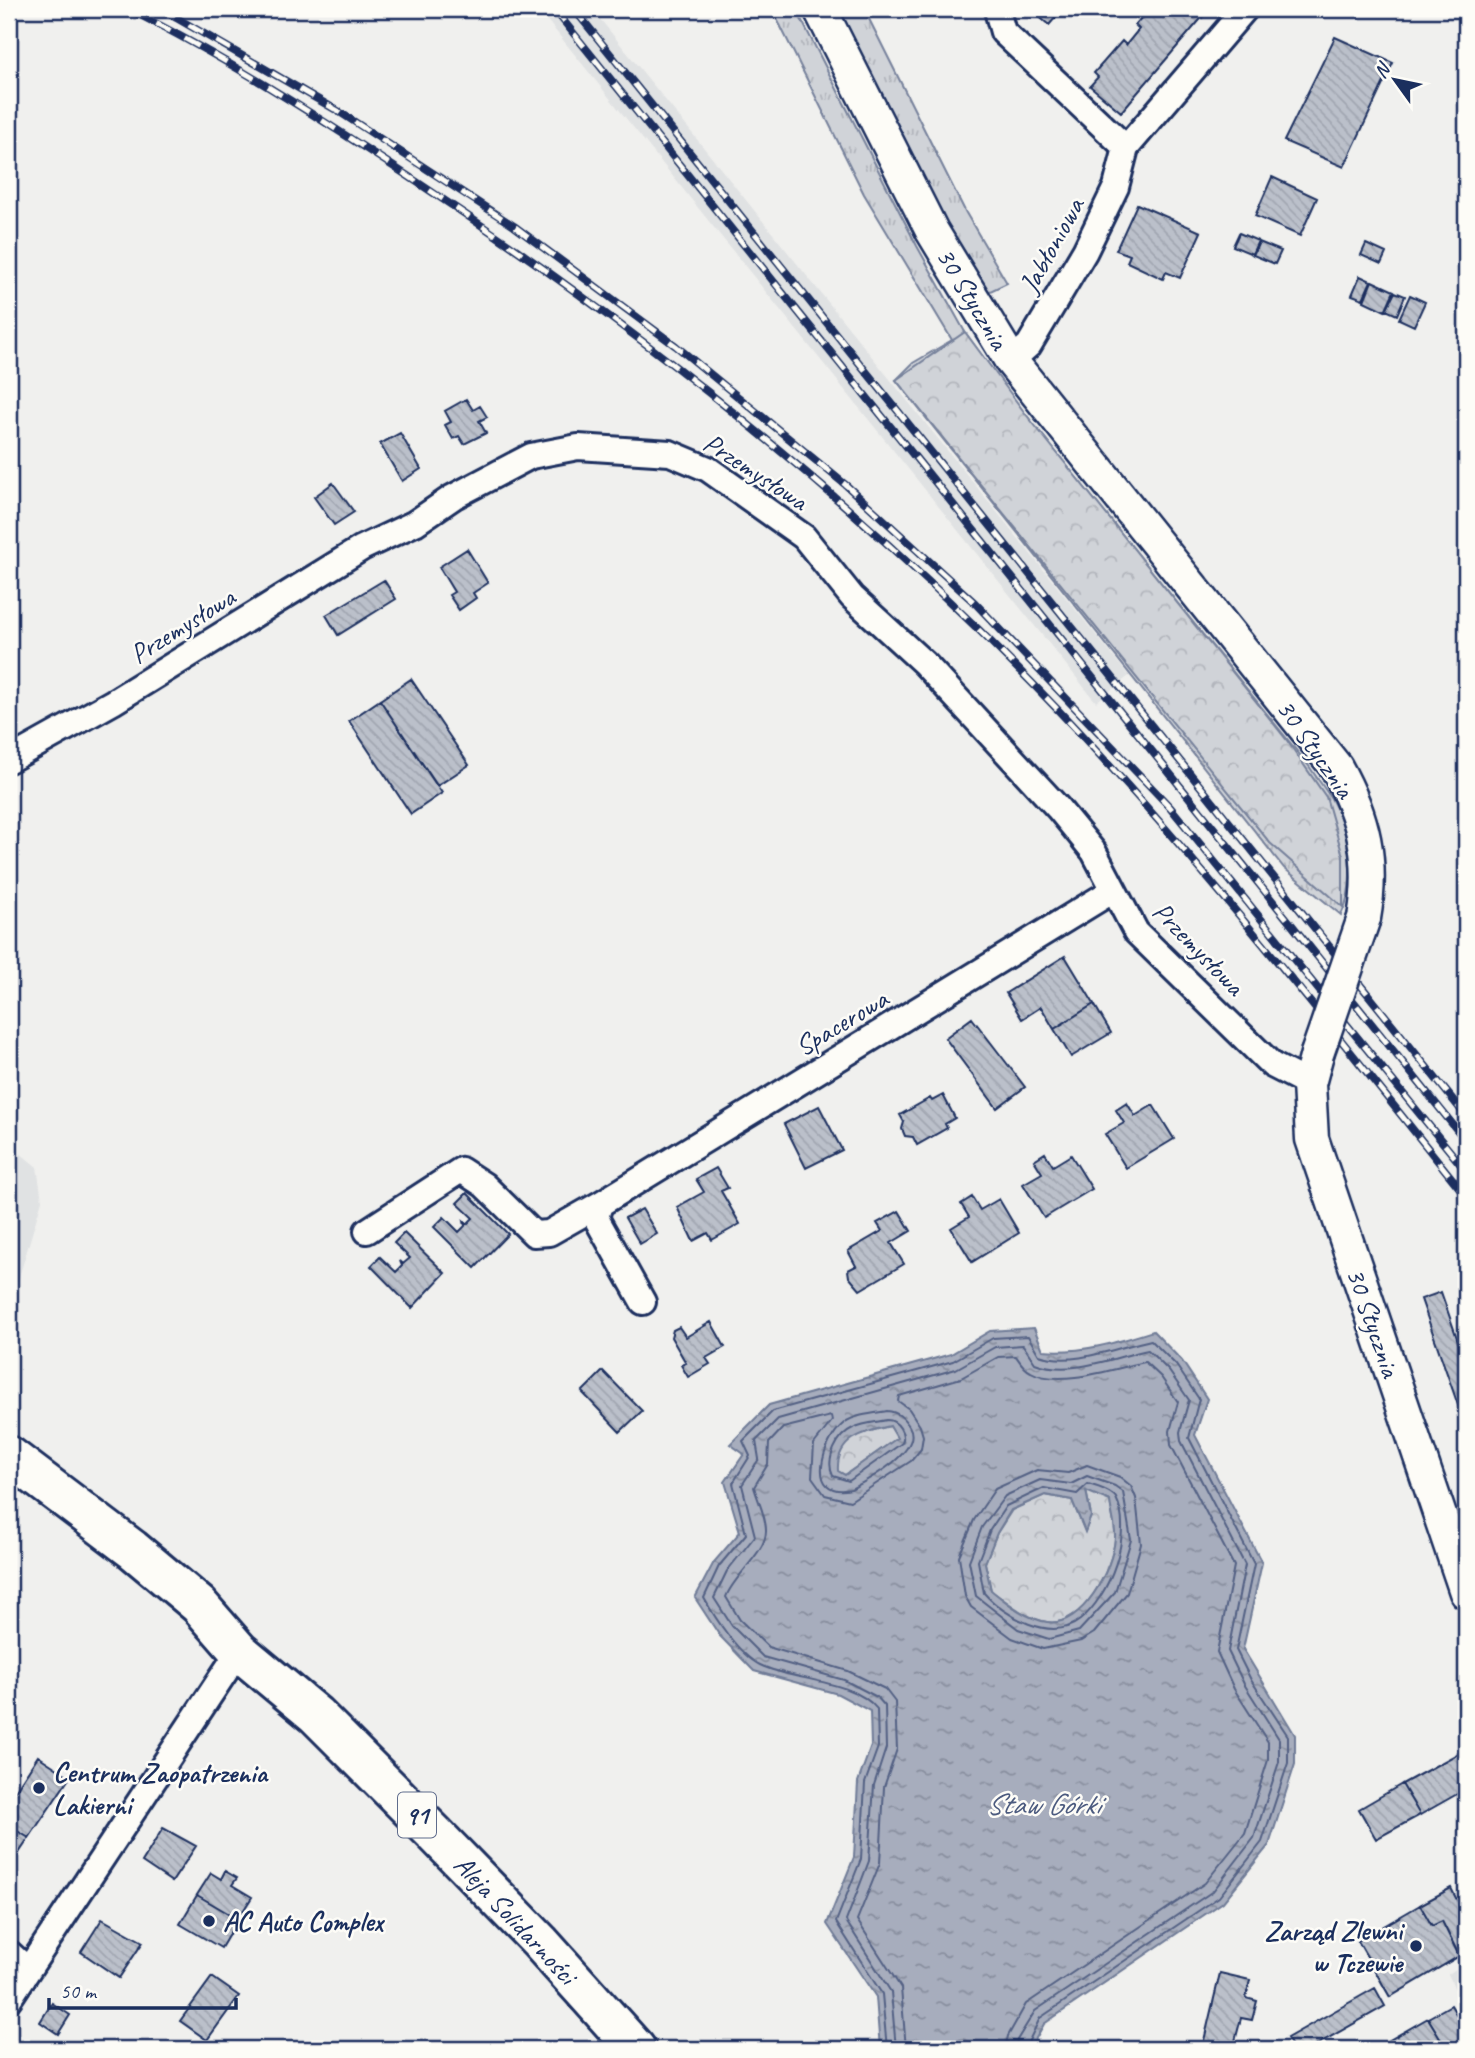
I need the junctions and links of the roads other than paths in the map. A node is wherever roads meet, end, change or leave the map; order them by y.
1 (820, 9) edge
2 (999, 9) edge
3 (1245, 9) edge
4 (1126, 148) junction
5 (1012, 361) junction
6 (9, 760) edge
7 (1112, 891) junction
8 (1309, 1084) junction
9 (600, 1204) junction
10 (367, 1231) dead end
11 (643, 1302) dead end
12 (9, 1456) edge
13 (9, 1487) edge
14 (1466, 1592) edge
15 (239, 1651) junction
16 (9, 1953) edge
17 (28, 1970) junction
18 (9, 2000) edge
19 (636, 2049) edge

1 - 5 street, 30 Stycznia
2 - 4 street
3 - 4 street, Jabłoniowa
4 - 5 street, Jabłoniowa
5 - 8 street, 30 Stycznia, bridge
6 - 7 street, Przemysłowa
7 - 8 street, Przemysłowa
7 - 9 street, Spacerowa
8 - 14 street, 30 Stycznia
9 - 10 street, Spacerowa
9 - 11 street
12 - 15 main road, Aleja Solidarności / 91
13 - 15 main road, Aleja Solidarności / 91
15 - 17 street
15 - 19 main road, Aleja Solidarności / 91
16 - 17 street
17 - 18 street

